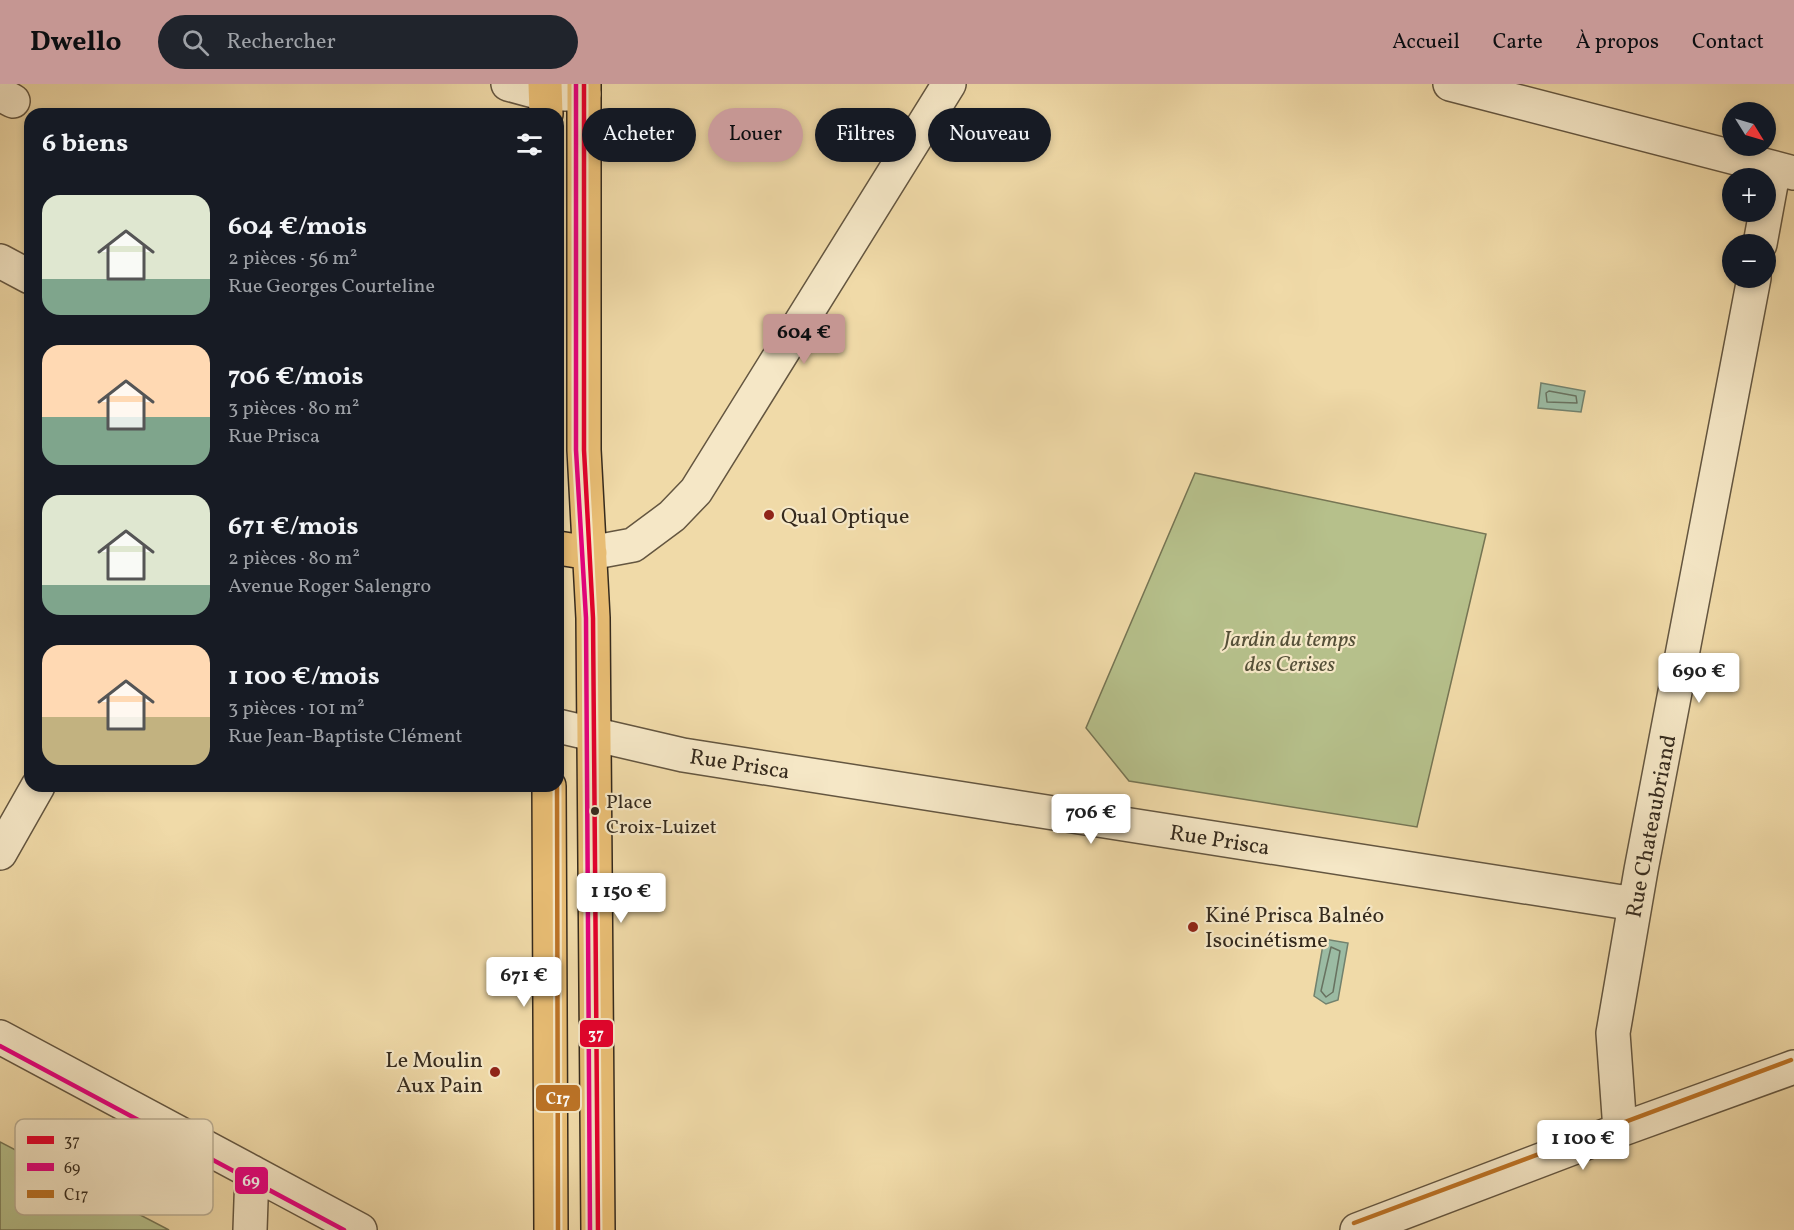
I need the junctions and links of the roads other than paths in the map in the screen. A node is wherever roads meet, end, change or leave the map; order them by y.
1 (508, 84) edge
2 (949, 84) edge
3 (1450, 84) edge
4 (584, 89) edge
5 (546, 97) edge
6 (1784, 171) edge
7 (1763, 234) edge
8 (0, 261) edge
9 (24, 274) edge
10 (1752, 288) edge
11 (564, 549) edge
12 (590, 553) junction
13 (564, 727) edge
14 (594, 734) junction
15 (35, 792) edge
16 (549, 792) edge
17 (0, 853) edge
18 (1635, 904) junction
19 (0, 1037) edge
20 (1794, 1067) edge
21 (153, 1119) edge
22 (1620, 1130) junction
23 (213, 1151) edge
24 (252, 1172) junction
25 (250, 1230) edge
26 (360, 1230) edge
27 (551, 1230) edge
28 (598, 1230) edge
29 (1357, 1230) edge

1 - 5 street
2 - 12 street
3 - 6 street
4 - 5 street
4 - 12 main road
6 - 7 street
8 - 9 street
10 - 18 street, Rue Chateaubriand
11 - 12 main road
12 - 14 main road
13 - 14 street, Rue Prisca
14 - 18 street, Rue Prisca
14 - 28 main road
15 - 17 street
16 - 27 main road
18 - 22 street, Rue Chateaubriand
19 - 21 street
20 - 22 street
22 - 29 street
23 - 24 street
24 - 25 street
24 - 26 street

